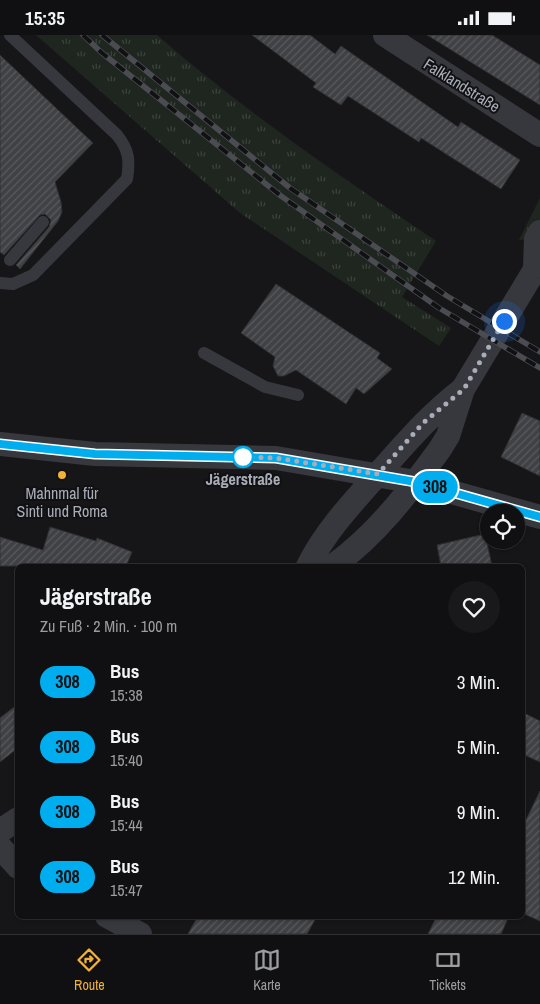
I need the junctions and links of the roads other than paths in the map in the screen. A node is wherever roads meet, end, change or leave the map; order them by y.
1 (10, 35) edge
2 (385, 35) edge
3 (540, 135) edge
4 (43, 222) dead end
5 (540, 232) edge
6 (10, 260) dead end
7 (537, 264) edge
8 (0, 283) edge
9 (204, 353) dead end
10 (464, 389) junction
11 (298, 395) dead end
12 (0, 444) edge
13 (378, 474) junction
14 (416, 482) junction
15 (540, 517) edge
16 (309, 564) edge
17 (336, 564) edge
18 (15, 821) edge
19 (0, 831) edge
20 (0, 847) edge
21 (15, 864) edge
22 (112, 919) edge
23 (140, 934) edge

1 - 8 lane
2 - 3 street, Falklandstraße
4 - 6 lane
5 - 7 street
7 - 10 street
9 - 11 lane
10 - 13 street
10 - 14 street
12 - 13 street
13 - 14 street
13 - 16 street
14 - 15 street
14 - 17 street
18 - 19 street
20 - 21 street
22 - 23 street

